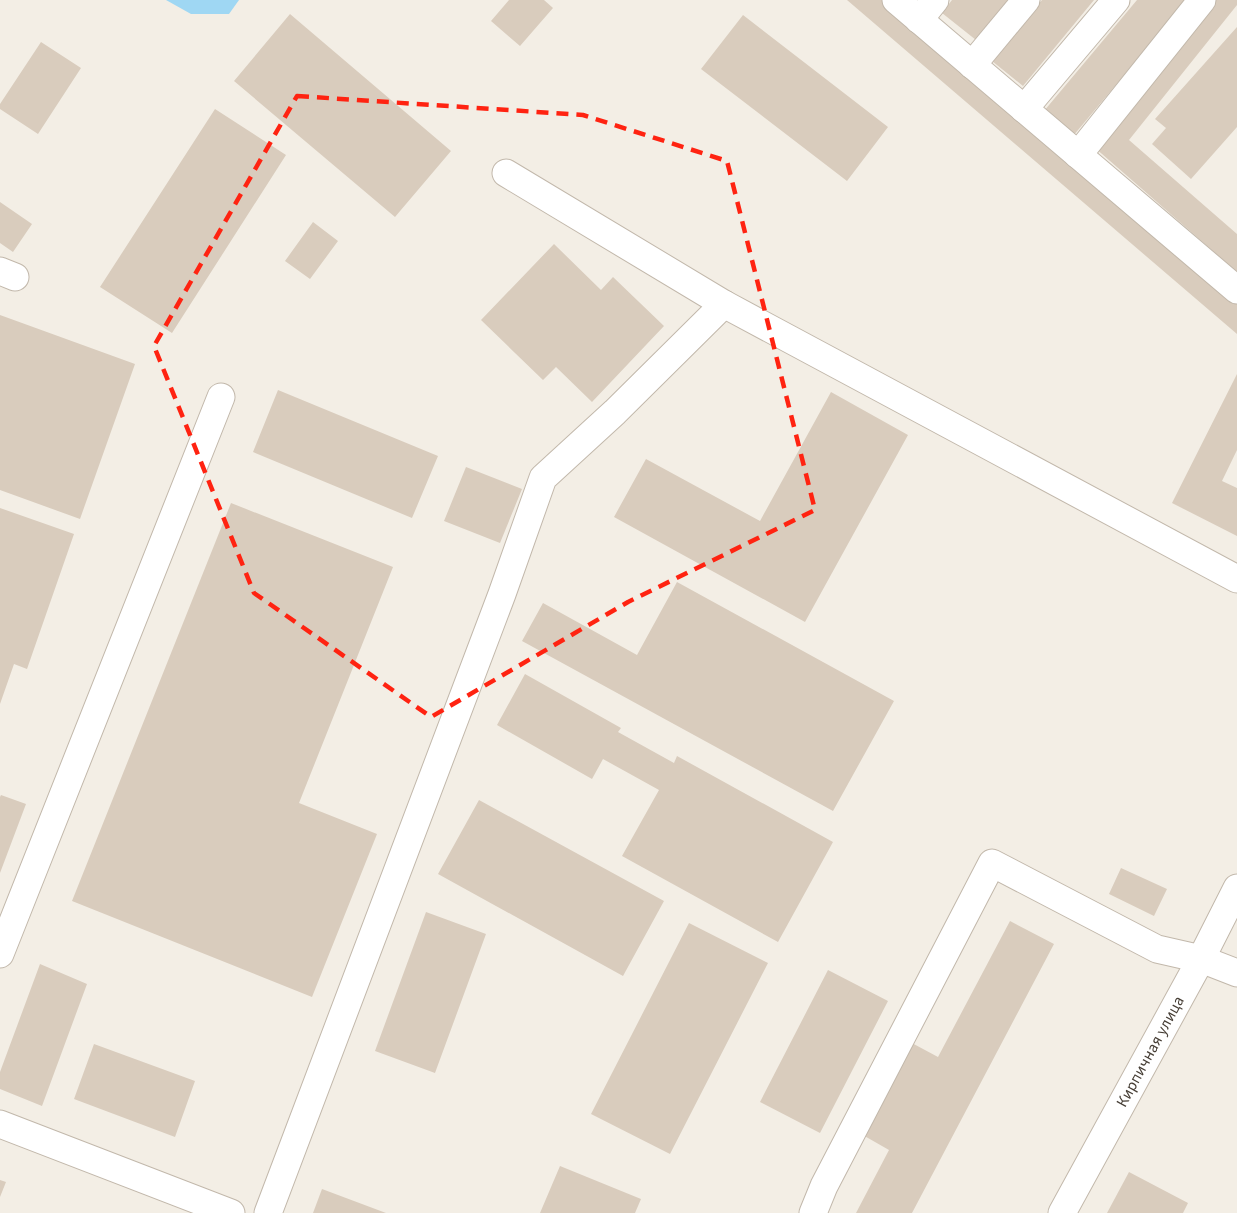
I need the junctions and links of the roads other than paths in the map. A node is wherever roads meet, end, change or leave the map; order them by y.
1 (896, 0) edge
2 (1026, 0) edge
3 (1116, 0) edge
4 (1202, 0) edge
5 (927, 10) edge
6 (972, 65) junction
7 (1024, 109) junction
8 (1078, 155) junction
9 (507, 173) dead end
10 (1237, 290) edge
11 (724, 304) junction
12 (221, 397) dead end
13 (1237, 579) edge
14 (1237, 888) edge
15 (0, 954) edge
16 (1201, 958) junction
17 (1237, 974) edge
18 (0, 1124) edge
19 (231, 1213) edge
20 (268, 1213) edge
21 (813, 1213) edge
22 (1062, 1213) edge

1 - 5 street
2 - 6 street
3 - 7 street
4 - 8 street
5 - 6 street
6 - 7 street
7 - 8 street
8 - 10 street
9 - 11 street
11 - 13 street
11 - 20 street
12 - 15 street
14 - 16 street, Кирпичная улица
16 - 17 street
16 - 21 street
16 - 22 street, Кирпичная улица
18 - 19 street

